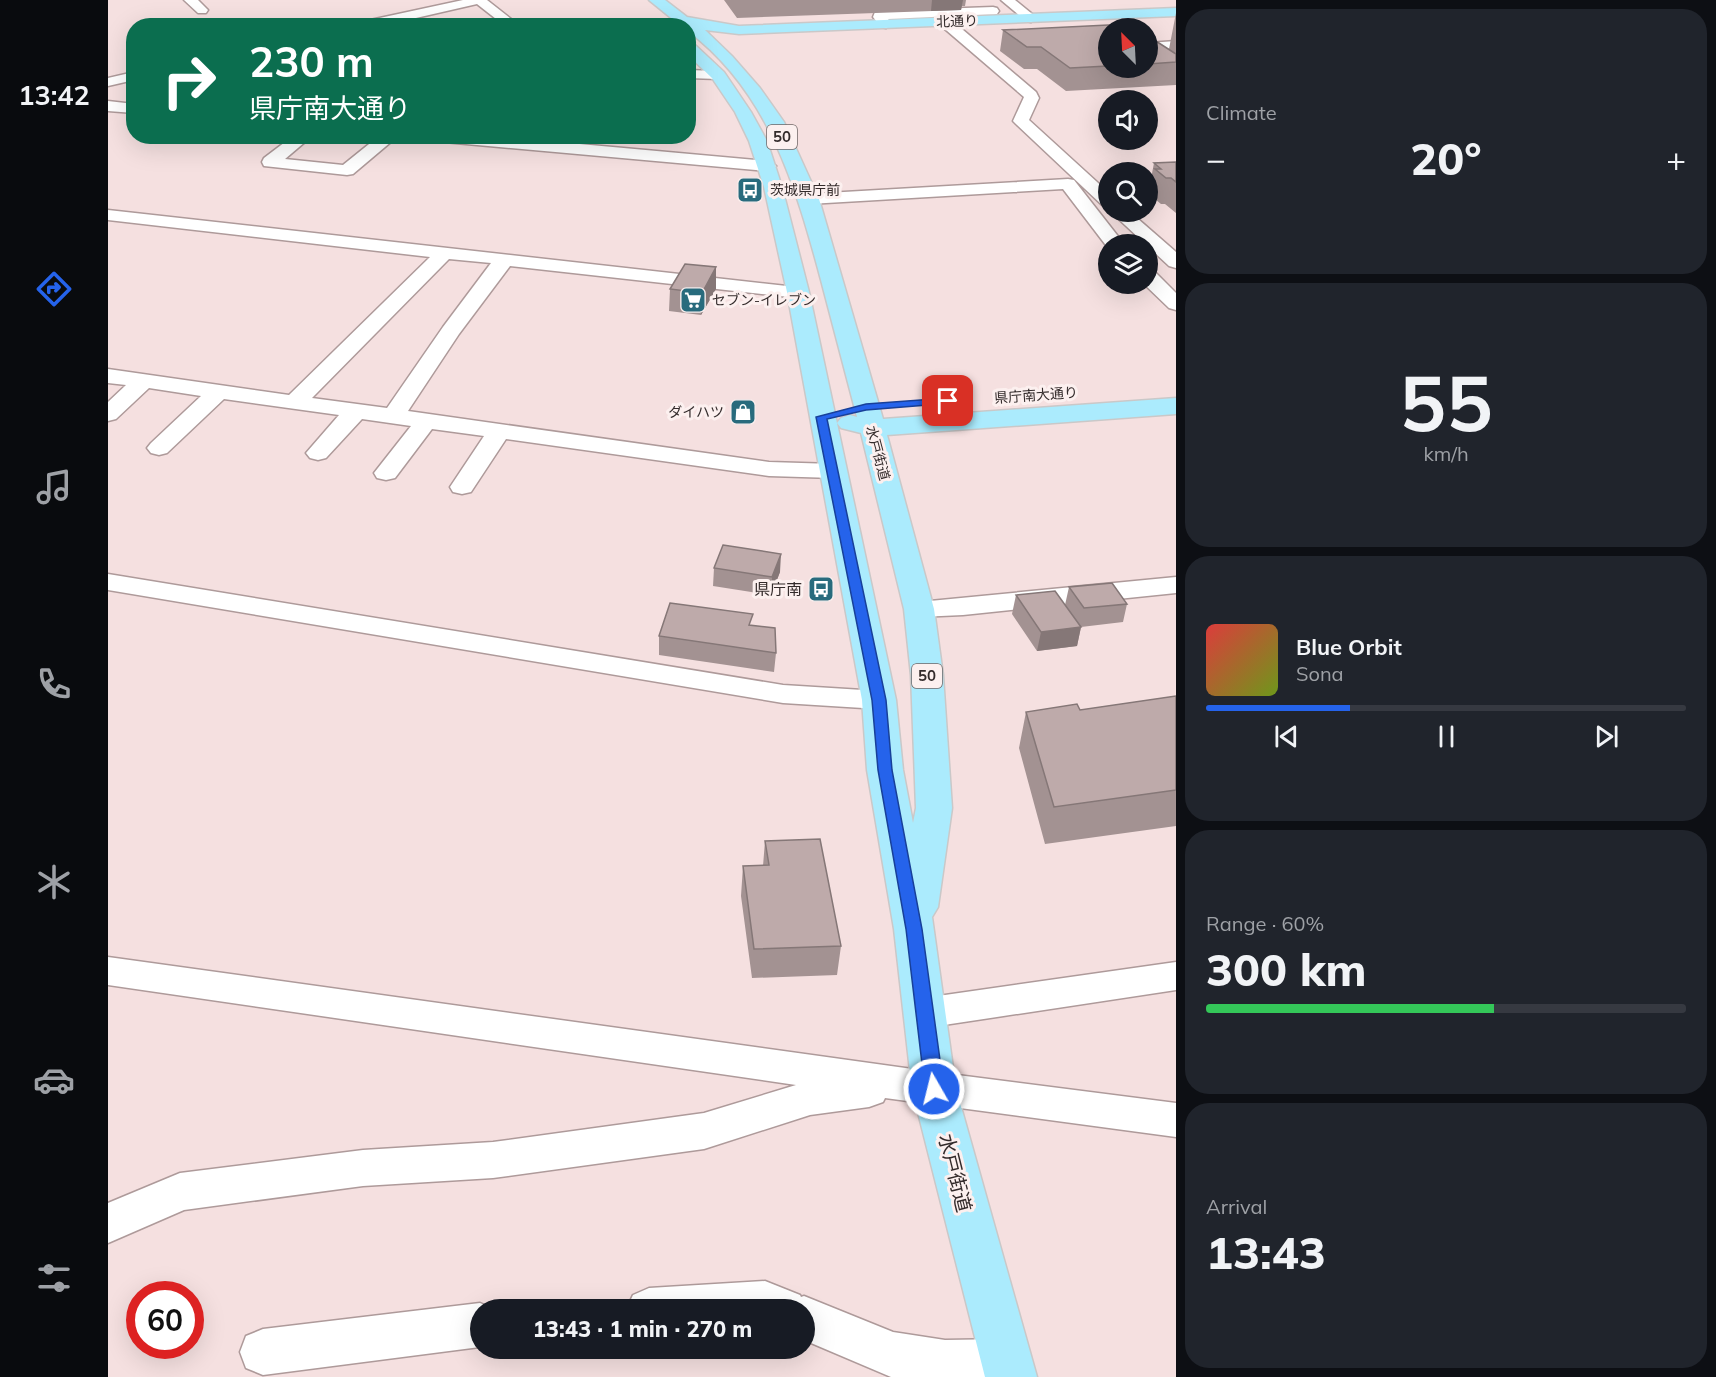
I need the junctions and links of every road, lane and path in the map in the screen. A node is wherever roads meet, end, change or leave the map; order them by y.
1 (190, 0) edge
2 (479, 0) edge
3 (979, 0) edge
4 (1007, 0) edge
5 (651, 4) edge
6 (202, 10) dead end
7 (1176, 12) edge
8 (998, 15) junction
9 (397, 18) edge
10 (503, 18) edge
11 (661, 18) edge
12 (679, 18) edge
13 (1031, 18) junction
14 (944, 21) junction
15 (696, 23) edge
16 (886, 24) junction
17 (696, 30) edge
18 (739, 30) junction
19 (984, 40) dead end
20 (967, 41) junction
21 (712, 44) junction
22 (1176, 45) edge
23 (1158, 46) edge
24 (696, 54) edge
25 (696, 74) edge
26 (718, 75) junction
27 (126, 78) edge
28 (108, 82) edge
29 (108, 106) edge
30 (126, 108) edge
31 (294, 144) edge
32 (380, 144) edge
33 (508, 144) edge
34 (769, 172) junction
35 (801, 179) junction
36 (1098, 192) edge
37 (809, 199) junction
38 (108, 215) edge
39 (1131, 222) edge
40 (1107, 234) edge
41 (444, 253) junction
42 (504, 260) junction
43 (1176, 262) edge
44 (1158, 286) edge
45 (798, 292) junction
46 (1176, 304) edge
47 (108, 376) edge
48 (145, 380) junction
49 (1176, 385) edge
50 (220, 390) junction
51 (295, 402) junction
52 (1176, 406) edge
53 (356, 411) junction
54 (108, 414) edge
55 (394, 415) junction
56 (822, 417) junction
57 (868, 418) junction
58 (428, 420) junction
59 (500, 430) junction
60 (159, 447) dead end
61 (318, 453) dead end
62 (834, 471) junction
63 (386, 473) dead end
64 (462, 487) dead end
65 (108, 582) edge
66 (1176, 585) edge
67 (919, 609) junction
68 (879, 700) junction
69 (914, 929) junction
70 (108, 971) edge
71 (1176, 976) edge
72 (924, 1012) junction
73 (919, 1087) junction
74 (1176, 1120) edge
75 (108, 1223) edge
76 (815, 1323) edge
77 (470, 1326) edge
78 (263, 1352) dead end
79 (1009, 1370) edge

1 - 6 street
2 - 9 street
2 - 10 street
3 - 8 street
4 - 13 street
5 - 11 main road, 水戸街道 / 50
5 - 12 main road, 水戸街道 / 50
7 - 13 main road, 北通り
8 - 13 main road, 北通り
8 - 14 main road, 北通り
8 - 16 street
14 - 16 main road, 北通り
14 - 20 street
15 - 18 main road
16 - 18 main road, 北通り
17 - 21 main road, 水戸街道 / 50
18 - 21 main road
19 - 20 street
20 - 36 street
21 - 35 main road, 水戸街道 / 50
22 - 23 street
24 - 26 main road, 水戸街道 / 50
25 - 26 street
26 - 34 main road, 水戸街道 / 50
27 - 28 street
29 - 30 street
31 - 32 street
33 - 34 street
34 - 35 main road
34 - 45 main road, 水戸街道 / 50
35 - 37 main road, 水戸街道 / 50
37 - 40 street
37 - 57 main road, 水戸街道 / 50
38 - 41 street
39 - 43 street
41 - 42 street
41 - 51 street
42 - 45 street
42 - 55 street
44 - 46 street
45 - 56 main road, 水戸街道 / 50
47 - 48 street
48 - 50 street
48 - 54 street
49 - 57 main road, 県庁南大通り
50 - 51 street
50 - 60 street
51 - 53 street
52 - 57 main road, 県庁南大通り
53 - 55 street
53 - 61 street
55 - 58 street
56 - 57 main road, 県庁南大通り
56 - 62 main road, 水戸街道 / 50
57 - 67 main road, 水戸街道 / 50
58 - 59 street
58 - 63 street
59 - 62 street
59 - 64 street
62 - 68 main road, 水戸街道 / 50
65 - 68 street
66 - 67 street
67 - 69 main road, 水戸街道 / 50
68 - 69 main road, 水戸街道 / 50
69 - 72 main road, 水戸街道 / 50
70 - 73 street
71 - 72 street
72 - 73 main road, 水戸街道 / 50
73 - 74 street
73 - 75 street
73 - 79 main road, 水戸街道 / 50
76 - 79 street
77 - 78 street

